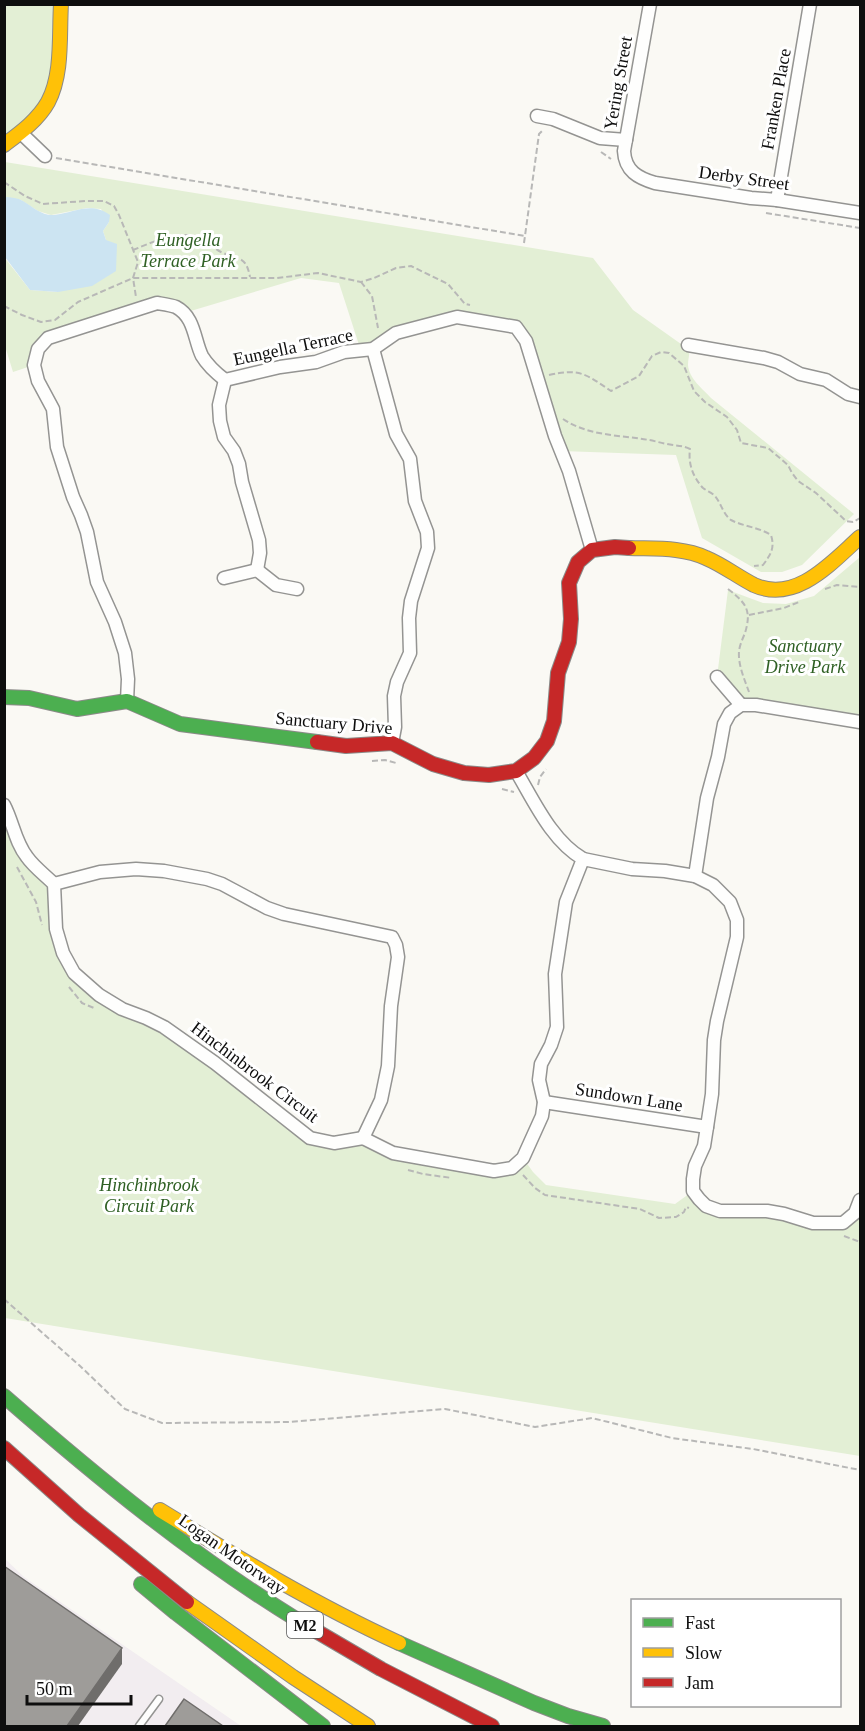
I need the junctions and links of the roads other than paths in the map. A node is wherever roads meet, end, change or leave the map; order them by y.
1 (61, 4) edge
2 (650, 4) edge
3 (810, 4) edge
4 (537, 117) dead end
5 (21, 133) junction
6 (626, 140) junction
7 (4, 145) edge
8 (45, 156) road end
9 (628, 167) joint
10 (777, 200) junction
11 (861, 213) edge
12 (688, 345) dead end
13 (373, 350) junction
14 (225, 380) junction
15 (861, 397) edge
16 (861, 537) edge
17 (592, 550) junction
18 (257, 570) junction
19 (224, 578) dead end
20 (297, 589) dead end
21 (717, 677) dead end
22 (4, 697) edge
23 (127, 701) junction
24 (741, 705) junction
25 (861, 722) edge
26 (392, 743) junction
27 (516, 771) junction
28 (4, 805) edge
29 (583, 859) junction
30 (694, 876) junction
31 (54, 884) junction
32 (544, 1102) junction
33 (707, 1127) junction
34 (363, 1138) junction
35 (861, 1200) edge
36 (858, 1216) edge
37 (4, 1396) edge
38 (4, 1448) edge
39 (131, 1503) junction
40 (78, 1514) junction
41 (107, 1555) dead end
42 (133, 1577) dead end
43 (159, 1700) dead end
44 (139, 1726) edge
45 (323, 1726) edge
46 (368, 1726) edge
47 (492, 1726) edge
48 (603, 1726) edge

1 - 5 main road
2 - 6 street, Yering Street
3 - 10 street, Franken Place
4 - 6 street
5 - 7 main road
5 - 8 street
6 - 9 street, Yering Street
9 - 10 street, Derby Street
10 - 11 street, Derby Street
12 - 15 street
13 - 14 street, Eungella Terrace
13 - 17 street, Eungella Terrace
13 - 26 street
14 - 18 street
14 - 23 street, Eungella Terrace
16 - 17 main road
17 - 27 main road
18 - 19 street
18 - 20 street
21 - 24 street
22 - 23 main road
23 - 26 main road, Sanctuary Drive
24 - 25 street
24 - 30 street
26 - 27 main road, Sanctuary Drive
27 - 29 street
28 - 31 street
29 - 30 street
29 - 32 street
30 - 33 street
31 - 34 street, Hinchinbrook Circuit
31 - 34 street
32 - 33 street, Sundown Lane
32 - 34 street
33 - 36 street
35 - 36 street
37 - 39 main road, Logan Motorway / M2
38 - 40 main road
39 - 47 main road, Logan Motorway / M2
39 - 48 main road
40 - 41 main road
40 - 46 main road
42 - 45 main road
43 - 44 lane

